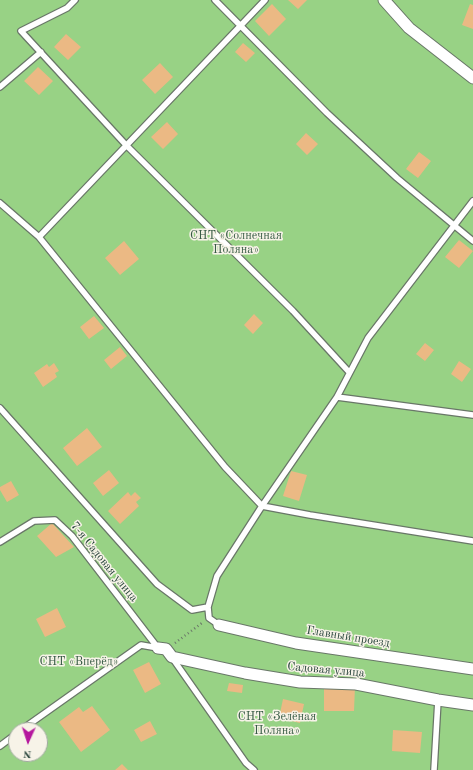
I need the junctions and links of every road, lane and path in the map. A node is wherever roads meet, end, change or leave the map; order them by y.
1 (75, 0) edge
2 (215, 0) edge
3 (265, 0) edge
4 (384, 0) edge
5 (241, 26) junction
6 (40, 52) junction
7 (473, 78) edge
8 (0, 87) edge
9 (126, 145) junction
10 (473, 202) edge
11 (0, 203) edge
12 (454, 226) junction
13 (39, 237) junction
14 (473, 241) edge
15 (350, 372) junction
16 (337, 397) junction
17 (0, 408) edge
18 (473, 415) edge
19 (262, 506) junction
20 (473, 541) edge
21 (0, 542) edge
22 (208, 607) junction
23 (209, 618) junction
24 (220, 625) joint
25 (165, 651) junction
26 (473, 669) edge
27 (438, 700) junction
28 (473, 705) edge
29 (32, 722) edge
30 (254, 770) edge
31 (434, 770) edge

1 - 6 lane
2 - 5 lane
3 - 5 lane
4 - 7 street
5 - 9 lane
5 - 12 lane
6 - 8 lane
6 - 9 lane
9 - 13 lane
9 - 15 lane
10 - 12 lane
11 - 13 lane
12 - 14 lane
12 - 15 lane
13 - 19 lane
15 - 16 lane
16 - 18 lane
16 - 19 lane
17 - 22 lane
19 - 20 lane
19 - 22 lane
21 - 25 lane, 7-я Садовая улица
22 - 23 lane
23 - 24 lane
23 - 25 path
24 - 26 street, Главный проезд
25 - 27 street, Садовая улица
25 - 29 lane
25 - 30 lane, 7-я Садовая улица
27 - 28 street, Садовая улица
27 - 31 lane

